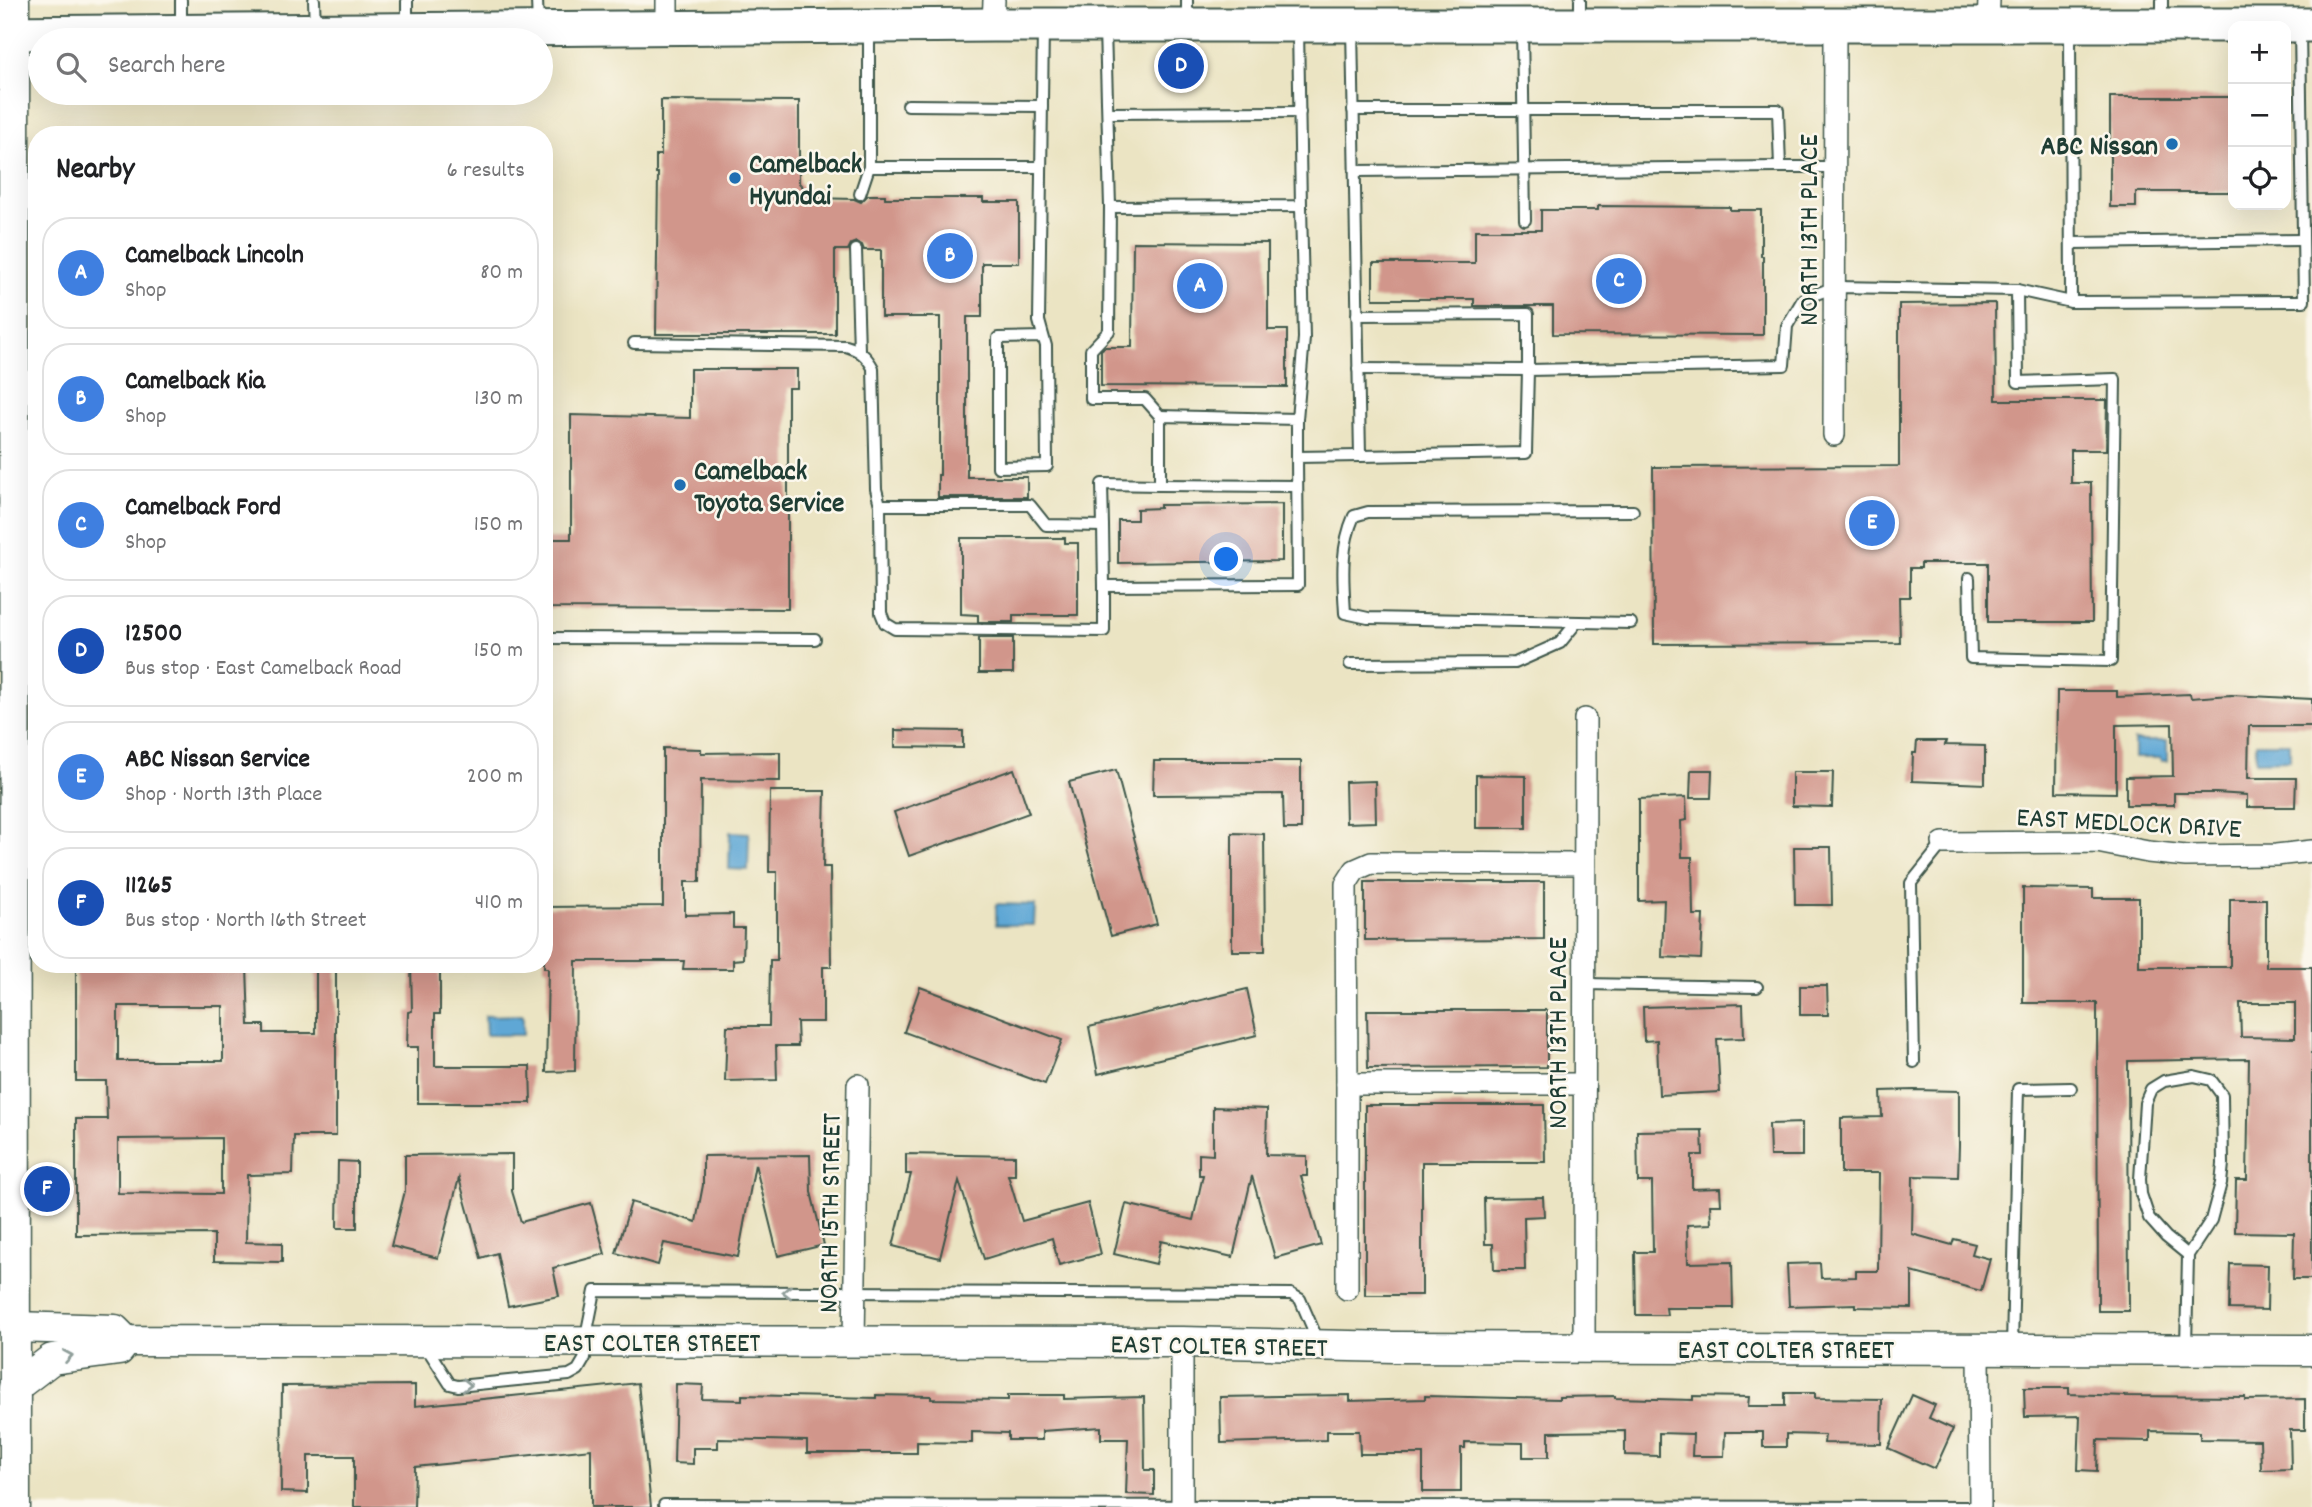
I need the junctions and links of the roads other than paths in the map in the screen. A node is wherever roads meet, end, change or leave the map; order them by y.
1 (14, 0) edge
2 (181, 0) edge
3 (994, 13) edge
4 (1187, 13) edge
5 (1580, 13) edge
6 (1989, 13) edge
7 (2162, 13) edge
8 (667, 14) edge
9 (314, 15) edge
10 (407, 15) edge
11 (537, 15) edge
12 (1043, 25) junction
13 (1105, 25) junction
14 (1298, 25) junction
15 (1352, 25) junction
16 (1522, 25) junction
17 (1835, 25) junction
18 (2070, 25) junction
19 (2306, 25) edge
20 (869, 26) junction
21 (181, 28) edge
22 (218, 28) edge
23 (7, 33) edge
24 (28, 33) edge
25 (908, 105) dead end
26 (1042, 106) junction
27 (1353, 110) junction
28 (1522, 110) junction
29 (1108, 113) junction
30 (1300, 113) junction
31 (869, 167) junction
32 (1041, 167) junction
33 (1780, 167) junction
34 (1835, 167) junction
35 (1524, 170) junction
36 (1355, 171) junction
37 (860, 194) dead end
38 (1301, 206) junction
39 (1110, 207) junction
40 (1525, 220) dead end
41 (2303, 240) junction
42 (2072, 243) junction
43 (856, 250) dead end
44 (1835, 287) junction
45 (2017, 290) junction
46 (2071, 302) junction
47 (1357, 315) junction
48 (1043, 337) junction
49 (634, 343) dead end
50 (859, 350) junction
51 (1358, 369) junction
52 (1528, 370) junction
53 (1160, 415) junction
54 (1297, 419) junction
55 (1834, 435) dead end
56 (1360, 456) junction
57 (1297, 457) junction
58 (1160, 485) junction
59 (1297, 486) junction
60 (880, 505) junction
61 (1633, 511) dead end
62 (1103, 526) junction
63 (16, 565) edge
64 (1969, 578) dead end
65 (1104, 586) junction
66 (1577, 622) junction
67 (1631, 623) dead end
68 (17, 628) edge
69 (553, 638) edge
70 (815, 639) dead end
71 (1350, 664) dead end
72 (7, 684) edge
73 (1585, 719) dead end
74 (1943, 843) joint
75 (2312, 852) edge
76 (1584, 864) junction
77 (1584, 984) junction
78 (1757, 987) dead end
79 (1914, 1062) dead end
80 (1347, 1084) junction
81 (1584, 1084) junction
82 (858, 1085) dead end
83 (2071, 1088) dead end
84 (2188, 1255) junction
85 (1346, 1290) dead end
86 (855, 1292) junction
87 (10, 1341) edge
88 (126, 1341) junction
89 (423, 1341) junction
90 (585, 1341) junction
91 (854, 1342) junction
92 (1182, 1342) junction
93 (1321, 1345) junction
94 (1584, 1347) junction
95 (1979, 1349) junction
96 (2012, 1349) junction
97 (2186, 1350) junction
98 (2312, 1350) edge
99 (15, 1388) junction
100 (664, 1505) dead end
101 (1182, 1505) edge
102 (15, 1507) edge
103 (1980, 1507) edge

1 - 23 street
2 - 21 lane
3 - 12 main road
3 - 20 main road
4 - 13 main road
4 - 14 main road
5 - 16 main road
5 - 17 main road
6 - 17 main road
6 - 18 main road
7 - 18 main road
7 - 19 main road
8 - 11 main road
8 - 20 main road
9 - 10 main road
9 - 22 main road
10 - 11 main road
12 - 13 main road
12 - 26 lane
13 - 29 lane
14 - 15 main road
14 - 30 lane
15 - 16 main road
15 - 27 lane
16 - 28 lane
17 - 34 street, NORTH 13TH PLACE
18 - 42 lane
19 - 41 lane
20 - 31 lane
23 - 24 main road
23 - 63 street
25 - 26 lane
26 - 32 lane
27 - 28 lane
27 - 36 lane
28 - 33 lane
28 - 35 lane
29 - 30 lane
29 - 39 lane
30 - 38 lane
31 - 32 lane
31 - 37 lane
32 - 48 lane
33 - 34 lane
33 - 35 lane
34 - 44 street, NORTH 13TH PLACE
35 - 36 lane
35 - 40 lane
36 - 47 lane
38 - 39 lane
38 - 54 lane
39 - 53 lane
41 - 42 lane
41 - 46 lane
42 - 46 lane
43 - 50 lane
44 - 45 lane
44 - 52 lane
44 - 55 street, NORTH 13TH PLACE
45 - 46 lane
45 - 64 lane
47 - 51 lane
47 - 52 lane
48 - 48 lane
49 - 50 lane
50 - 60 lane
51 - 52 lane
51 - 56 lane
52 - 56 lane
53 - 54 lane
53 - 58 lane
54 - 57 lane
56 - 57 lane
57 - 59 lane
58 - 59 lane
58 - 62 lane
59 - 65 lane
60 - 62 lane
60 - 65 lane
61 - 66 lane
62 - 65 lane
63 - 68 street
66 - 67 lane
66 - 71 lane
68 - 72 street
69 - 70 lane
72 - 87 street
73 - 76 street, NORTH 13TH PLACE
74 - 75 street, EAST MEDLOCK DRIVE
74 - 79 lane
76 - 77 street, NORTH 13TH PLACE
76 - 80 street
77 - 78 lane
77 - 81 street, NORTH 13TH PLACE
80 - 81 street
80 - 85 street
81 - 94 street, NORTH 13TH PLACE
82 - 86 street, NORTH 15TH STREET
83 - 96 lane
84 - 84 lane
84 - 97 lane
86 -> 90 lane
86 - 91 street, NORTH 15TH STREET
86 - 93 lane
87 - 88 street, EAST COLTER STREET
87 - 99 street
88 - 89 street, EAST COLTER STREET
99 -> 88 street, EAST COLTER STREET
89 - 90 street, EAST COLTER STREET
89 -> 90 lane
90 - 91 street, EAST COLTER STREET
91 - 92 street, EAST COLTER STREET
92 - 93 street, EAST COLTER STREET
92 - 101 street
93 - 94 street, EAST COLTER STREET
94 - 95 street, EAST COLTER STREET
95 - 96 street, EAST COLTER STREET
95 - 103 street
96 - 97 street, EAST COLTER STREET
97 - 98 street, EAST COLTER STREET
99 - 102 street
100 - 101 lane
101 - 103 lane

